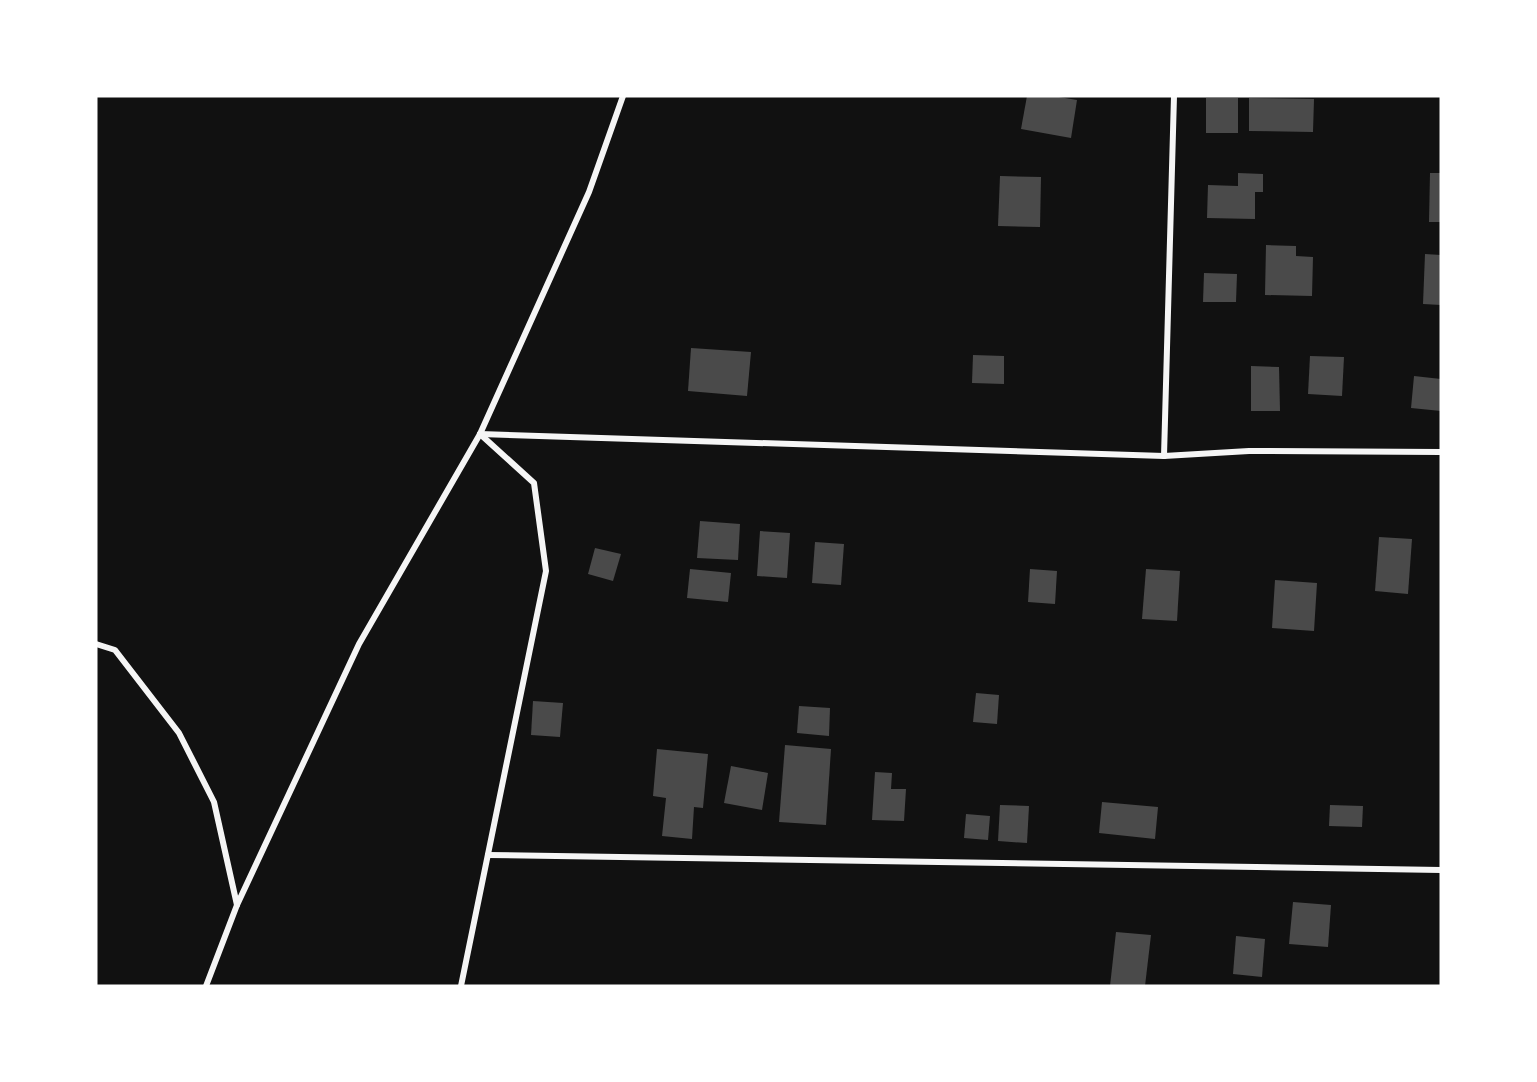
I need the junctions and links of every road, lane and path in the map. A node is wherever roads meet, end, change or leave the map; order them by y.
1 (623, 96) edge
2 (1174, 96) edge
3 (480, 434) junction
4 (1441, 452) edge
5 (1164, 456) junction
6 (96, 644) edge
7 (488, 855) junction
8 (1441, 870) edge
9 (237, 905) junction
10 (206, 986) edge
11 (461, 986) edge

1 - 3 street
2 - 5 street
3 - 5 street
3 - 7 street
3 - 9 street
4 - 5 street
6 - 9 street
7 - 8 street
7 - 11 street
9 - 10 street

